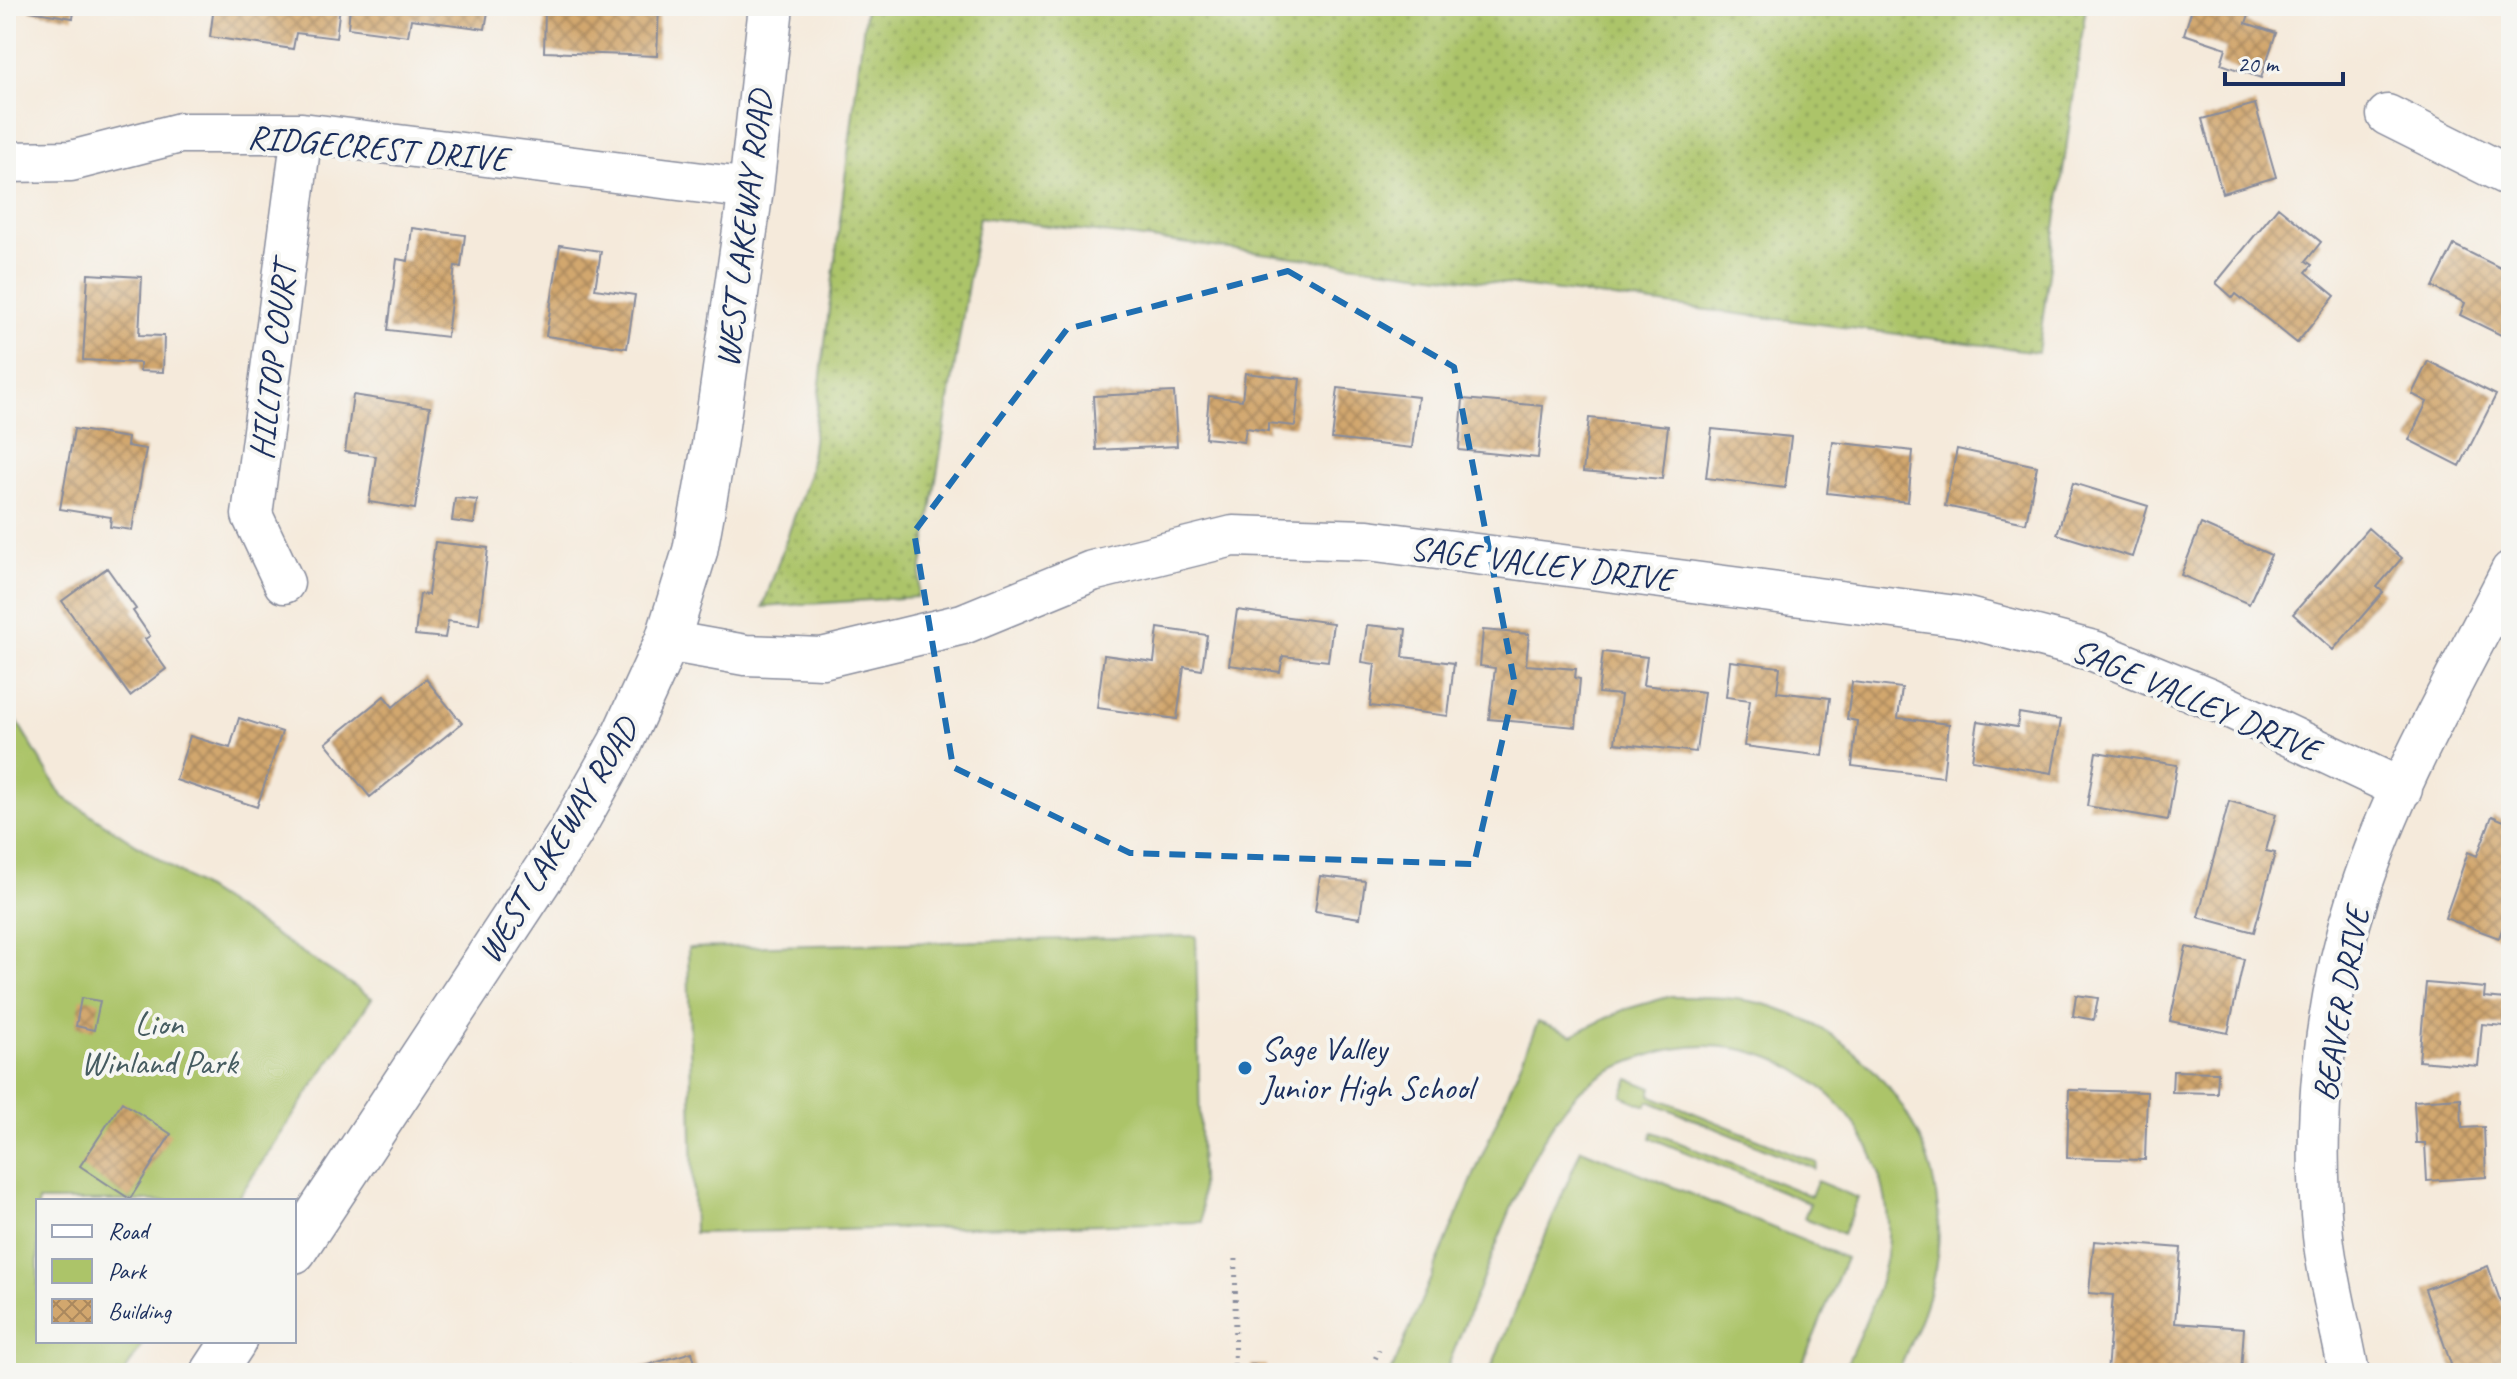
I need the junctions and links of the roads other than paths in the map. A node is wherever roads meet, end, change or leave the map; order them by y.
1 (771, 6) edge
2 (2387, 115) dead end
3 (302, 133) junction
4 (6, 162) edge
5 (2511, 177) edge
6 (751, 189) junction
7 (2511, 571) edge
8 (284, 583) dead end
9 (667, 641) junction
10 (2402, 789) junction
11 (296, 1248) edge
12 (233, 1343) edge
13 (213, 1373) edge
14 (2349, 1373) edge

1 - 6 street, WEST LAKEWAY ROAD
2 - 5 street
3 - 4 street, RIDGECREST DRIVE
3 - 6 street, RIDGECREST DRIVE
3 - 8 street, HILLTOP COURT
6 - 9 street, WEST LAKEWAY ROAD
7 - 10 street, BEAVER DRIVE
9 - 10 street, SAGE VALLEY DRIVE
9 - 11 street, WEST LAKEWAY ROAD
10 - 14 street, BEAVER DRIVE
12 - 13 street

